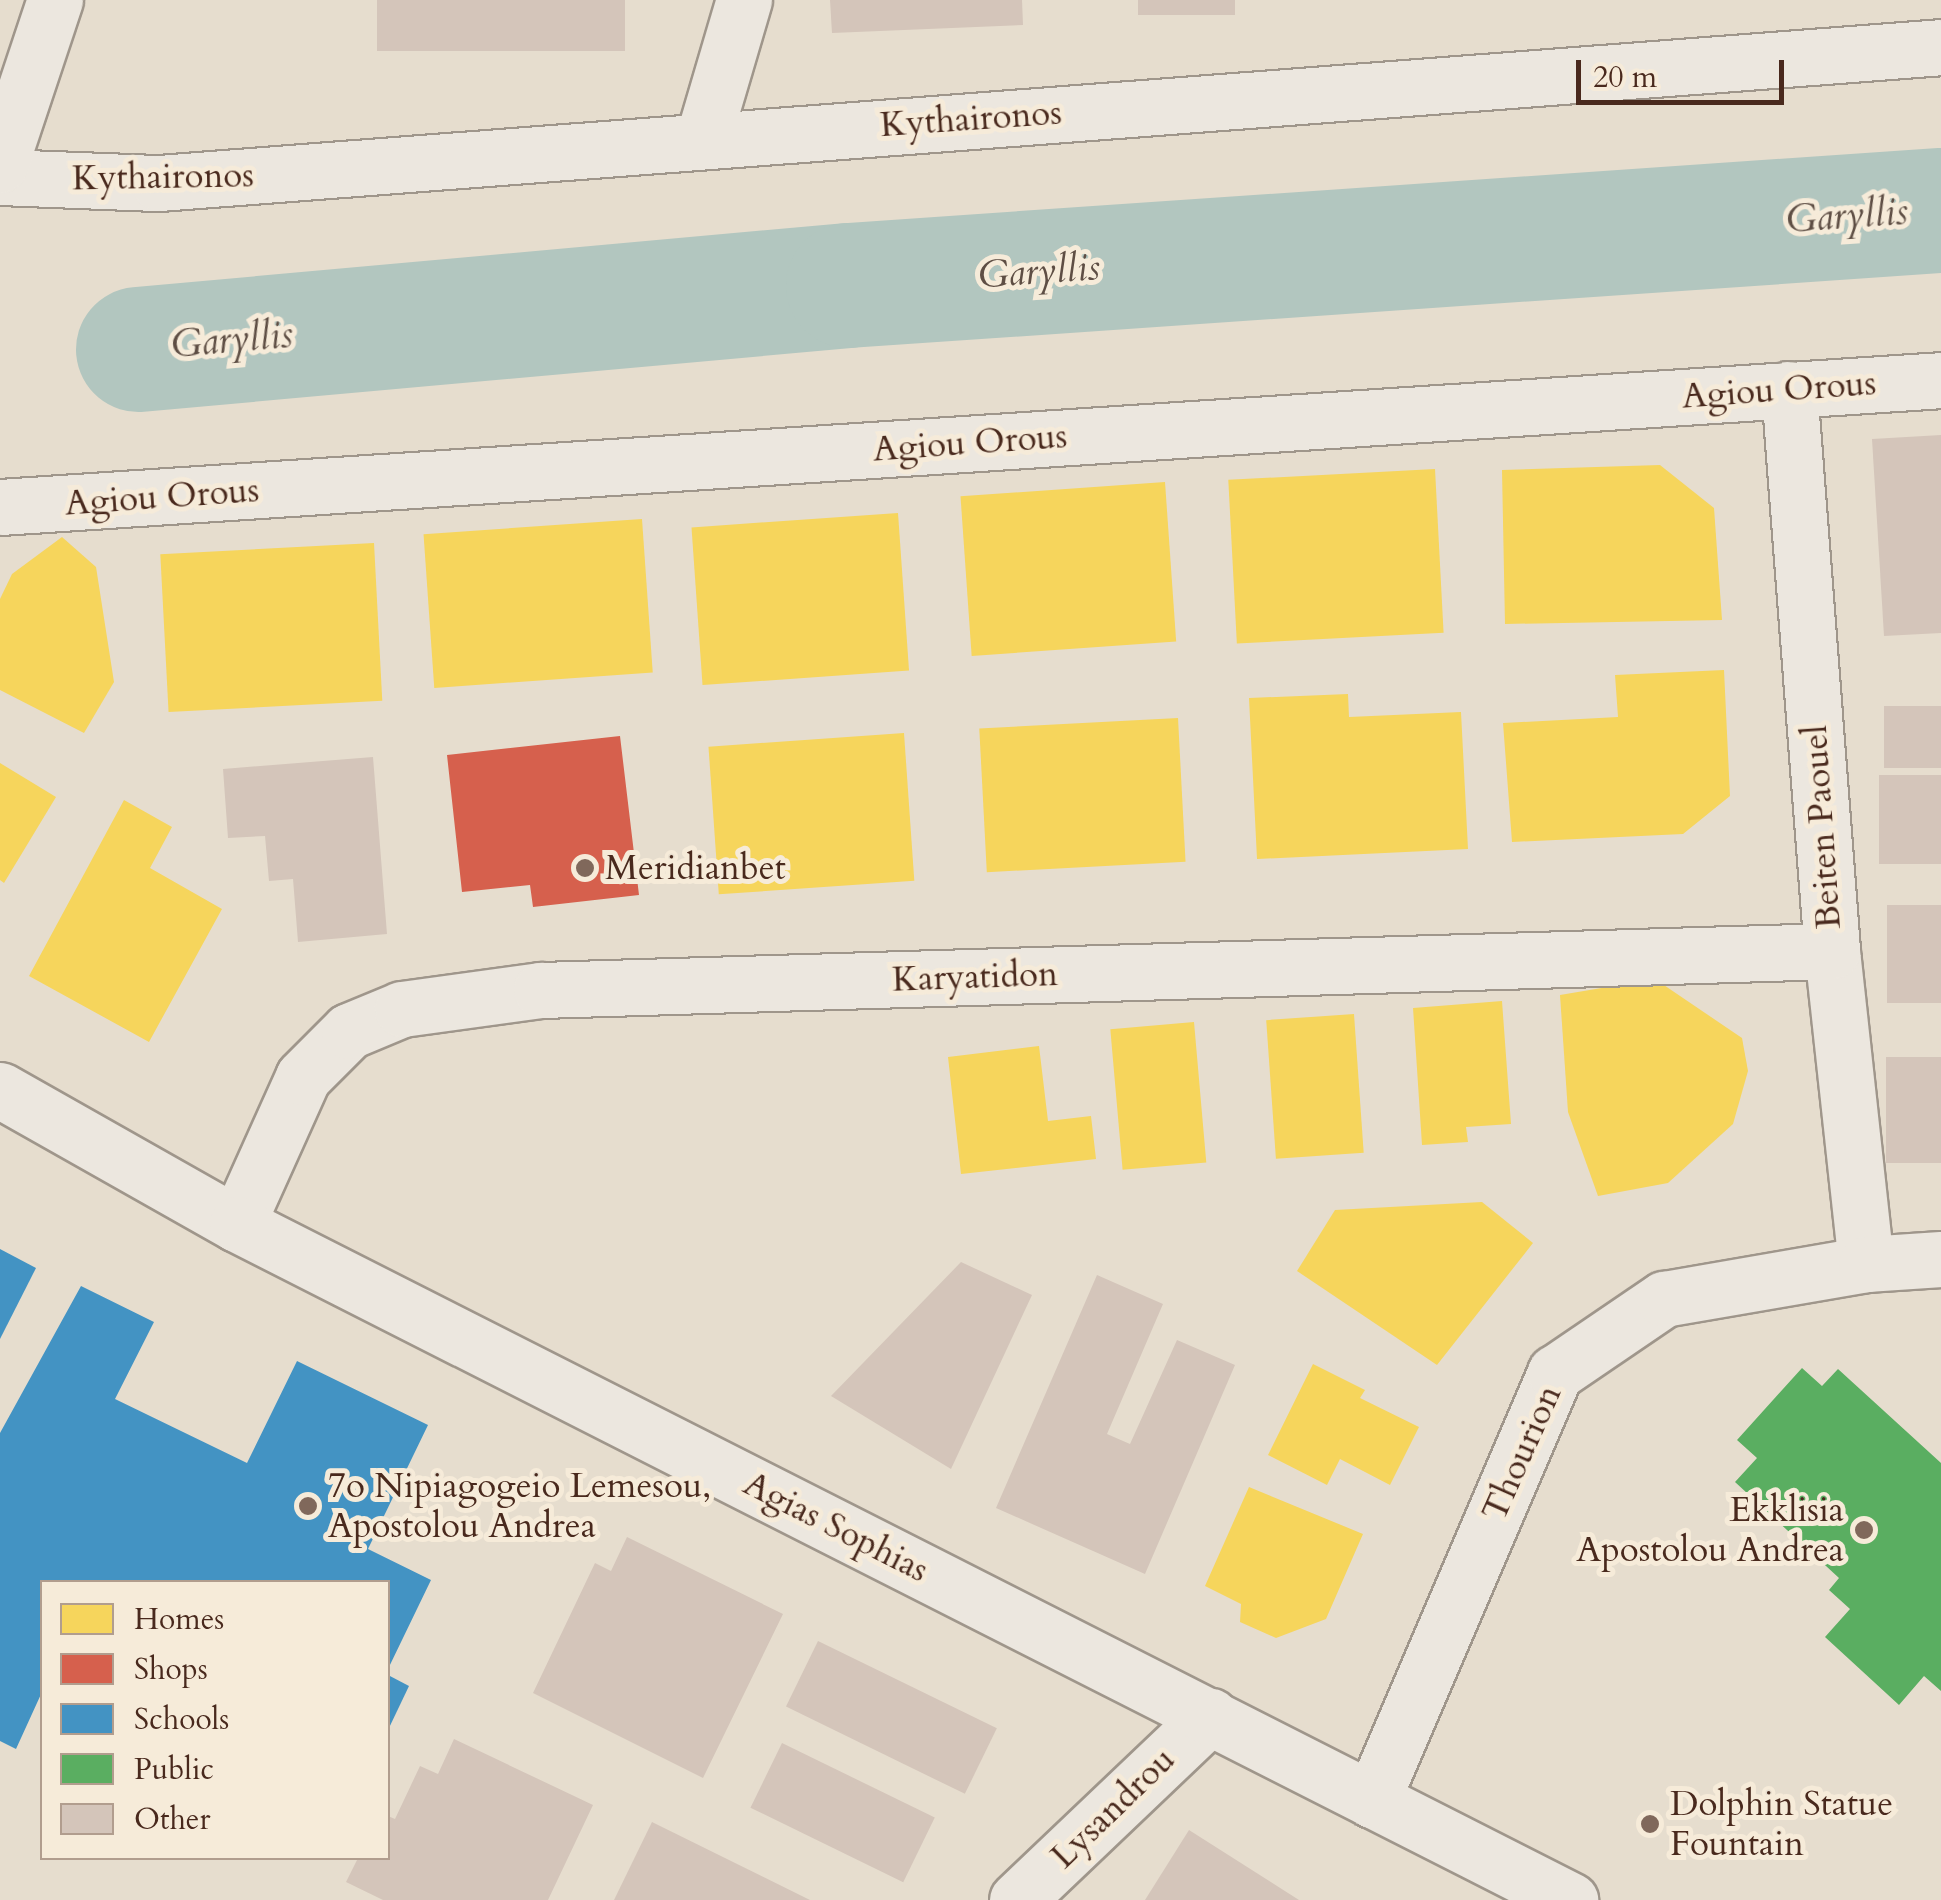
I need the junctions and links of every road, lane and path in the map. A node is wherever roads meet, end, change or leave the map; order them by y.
1 (55, 0) edge
2 (744, 0) edge
3 (1941, 48) edge
4 (704, 139) junction
5 (0, 166) edge
6 (0, 177) edge
7 (1941, 380) edge
8 (1789, 389) junction
9 (0, 508) edge
10 (1832, 951) junction
11 (0, 1090) edge
12 (237, 1224) junction
13 (1941, 1258) edge
14 (1866, 1264) junction
15 (1210, 1716) junction
16 (1372, 1800) junction
17 (1017, 1900) edge
18 (1570, 1900) edge

1 - 5 street
2 - 4 street
3 - 4 street, Kythaironos
4 - 6 street, Kythaironos
7 - 8 street, Agiou Orous
8 - 9 street, Agiou Orous
8 - 10 street, Beiten Paouel
10 - 12 street, Karyatidon
10 - 14 street, Beiten Paouel
11 - 12 street, Agias Sophias
12 - 15 street, Agias Sophias
13 - 14 street, Thourion
14 - 16 street, Thourion
15 - 16 street, Agias Sophias
15 - 17 street, Lysandrou
16 - 18 street, Agias Sophias

